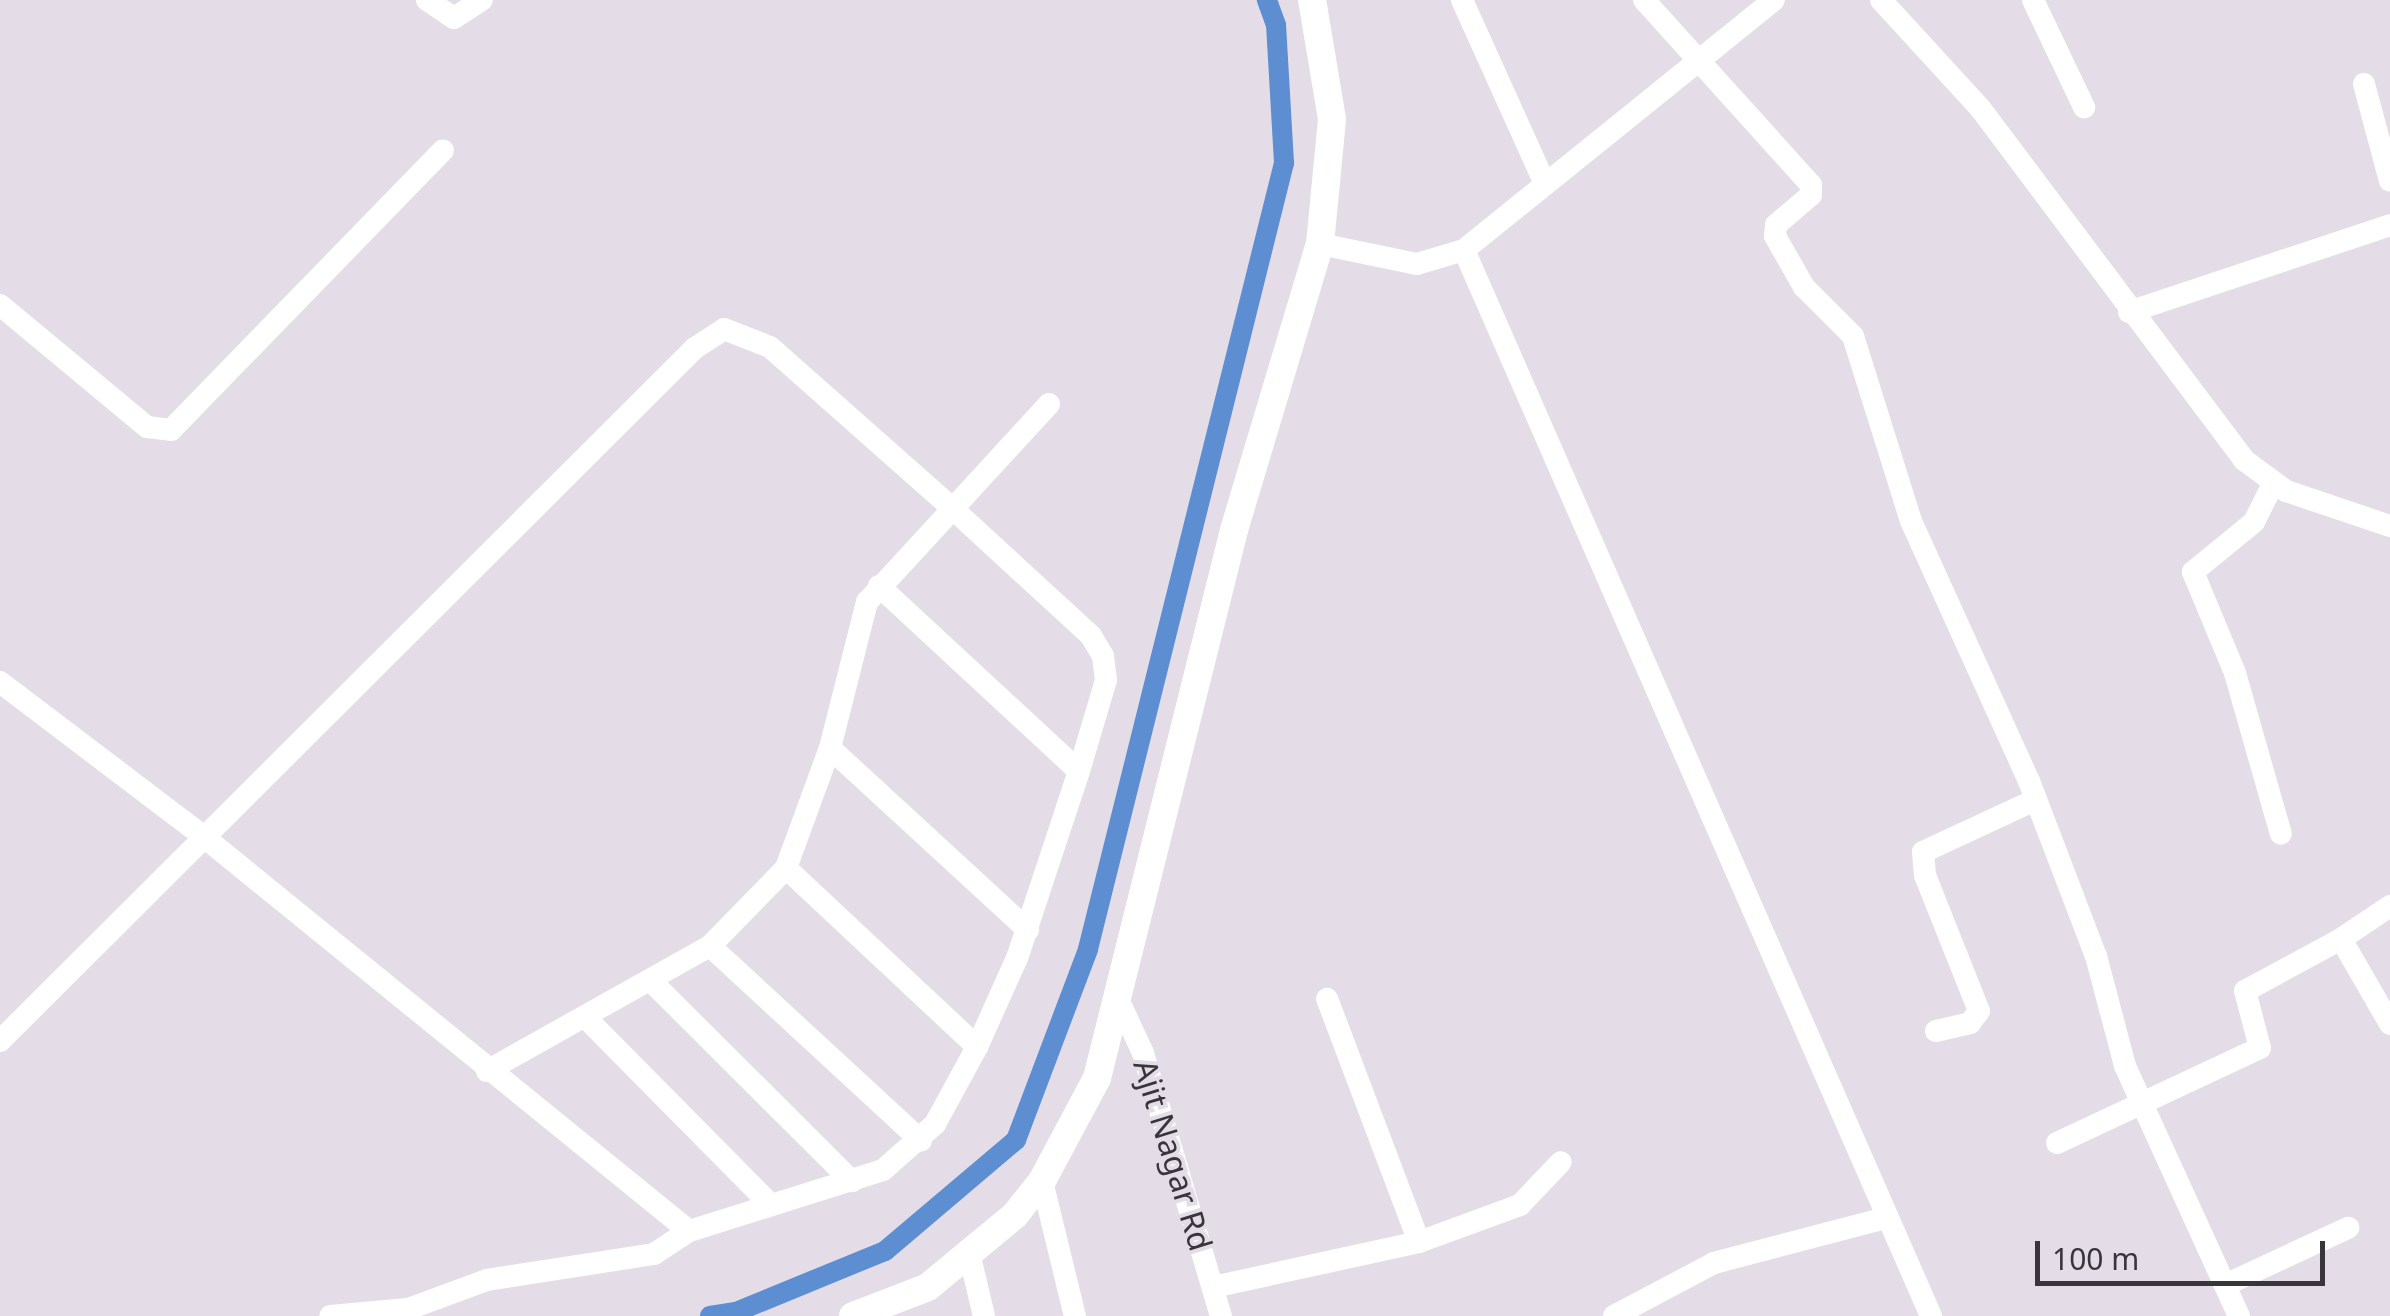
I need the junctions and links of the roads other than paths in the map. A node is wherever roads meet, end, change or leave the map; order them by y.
1 (427, 0) edge
2 (482, 0) edge
3 (1312, 0) edge
4 (1462, 0) edge
5 (1644, 0) edge
6 (1774, 0) edge
7 (1881, 0) edge
8 (2033, 0) edge
9 (1696, 64) junction
10 (2364, 84) dead end
11 (2084, 107) dead end
12 (443, 150) dead end
13 (2390, 181) edge
14 (1546, 184) junction
15 (2390, 225) edge
16 (1320, 244) junction
17 (1464, 250) junction
18 (0, 304) edge
19 (2128, 312) junction
20 (1049, 404) dead end
21 (2273, 484) junction
22 (952, 508) junction
23 (2390, 526) edge
24 (880, 586) junction
25 (0, 682) edge
26 (830, 748) junction
27 (1079, 771) junction
28 (2035, 800) junction
29 (2281, 834) dead end
30 (204, 836) junction
31 (786, 868) junction
32 (2390, 906) edge
33 (1028, 930) junction
34 (2341, 939) junction
35 (710, 946) junction
36 (650, 980) junction
37 (1117, 997) junction
38 (1327, 1000) dead end
39 (586, 1018) junction
40 (2390, 1024) edge
41 (1936, 1030) dead end
42 (0, 1040) edge
43 (977, 1047) junction
44 (486, 1071) junction
45 (2142, 1105) junction
46 (921, 1141) junction
47 (2057, 1143) dead end
48 (1562, 1162) dead end
49 (1042, 1181) junction
50 (852, 1182) junction
51 (771, 1205) junction
52 (1885, 1218) junction
53 (2348, 1228) dead end
54 (689, 1231) junction
55 (1419, 1242) junction
56 (970, 1256) junction
57 (2225, 1286) junction
58 (1213, 1287) junction
59 (860, 1315) edge
60 (330, 1316) edge
61 (984, 1316) edge
62 (1075, 1316) edge
63 (1220, 1316) edge
64 (1614, 1316) edge
65 (1931, 1316) edge
66 (2239, 1316) edge

1 - 2 street
3 - 16 street
4 - 14 street
5 - 9 street
6 - 9 street
7 - 19 street
8 - 11 street
9 - 14 street
9 - 28 street
10 - 13 street
12 - 18 street
14 - 17 street
15 - 19 street
16 - 17 street
16 - 37 street
17 - 52 street
19 - 21 street
20 - 22 street
21 - 23 street
21 - 29 street
22 - 24 street
22 - 27 street
22 - 30 street
24 - 26 street
24 - 27 street
25 - 30 street
26 - 31 street
26 - 33 street
27 - 33 street
28 - 41 street
28 - 45 street
30 - 42 street
30 - 44 street
31 - 35 street
31 - 43 street
32 - 34 street
33 - 43 street
34 - 40 street
34 - 45 street
35 - 36 street
35 - 46 street
36 - 39 street
36 - 50 street
37 - 49 street
37 - 58 street, Ajit Nagar Rd
38 - 55 street
39 - 44 street
39 - 51 street
43 - 46 street
44 - 54 street
45 - 47 street
45 - 57 street
46 - 50 street
48 - 55 street
49 - 56 street
49 - 62 street
50 - 51 street
51 - 54 street
52 - 64 street
52 - 65 street
53 - 57 street
54 - 60 street
55 - 58 street
56 - 59 street
56 - 61 street
57 - 66 street
58 - 63 street, Ajit Nagar Rd

